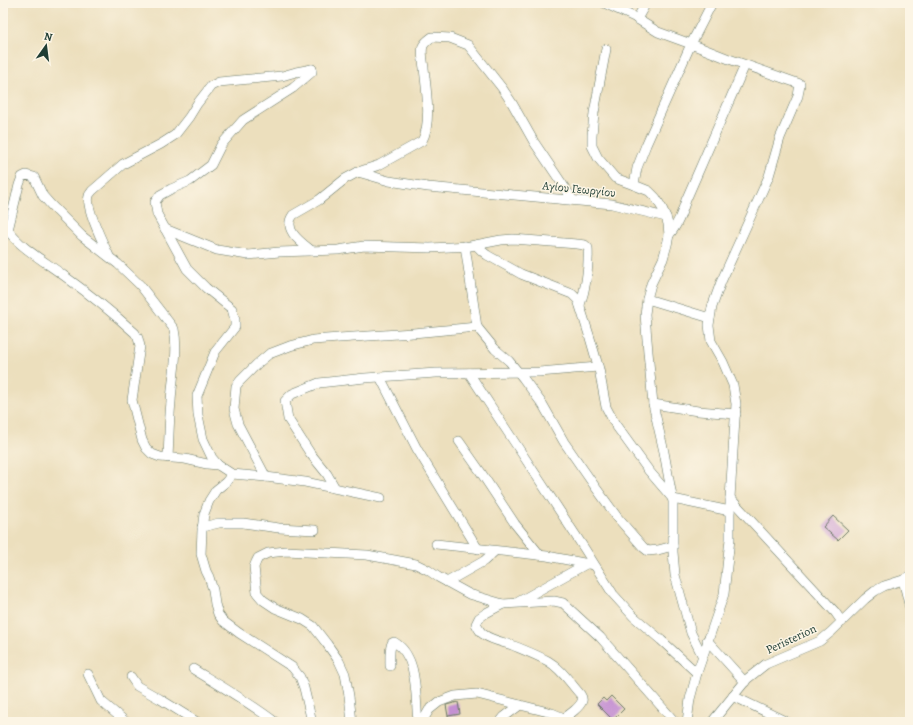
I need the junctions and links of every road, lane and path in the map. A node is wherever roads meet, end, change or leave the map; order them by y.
1 (604, 3) edge
2 (646, 3) edge
3 (712, 3) edge
4 (637, 19) junction
5 (691, 44) junction
6 (606, 49) dead end
7 (745, 65) junction
8 (358, 172) junction
9 (634, 185) junction
10 (573, 200) junction
11 (666, 217) junction
12 (165, 229) junction
13 (668, 235) junction
14 (476, 245) junction
15 (465, 246) junction
16 (312, 250) junction
17 (110, 257) junction
18 (647, 299) junction
19 (580, 305) junction
20 (710, 318) junction
21 (477, 327) junction
22 (598, 367) junction
23 (518, 372) junction
24 (469, 373) junction
25 (380, 377) junction
26 (653, 404) junction
27 (736, 414) junction
28 (458, 441) dead end
29 (168, 458) junction
30 (218, 465) junction
31 (232, 474) junction
32 (266, 477) junction
33 (335, 488) junction
34 (381, 498) dead end
35 (730, 498) junction
36 (672, 499) junction
37 (730, 511) junction
38 (202, 527) junction
39 (315, 530) dead end
40 (436, 544) dead end
41 (673, 546) junction
42 (478, 549) junction
43 (496, 551) junction
44 (540, 555) junction
45 (592, 564) junction
46 (908, 579) edge
47 (447, 582) junction
48 (504, 604) junction
49 (515, 604) junction
50 (910, 608) edge
51 (842, 622) junction
52 (707, 640) junction
53 (702, 655) junction
54 (390, 666) dead end
55 (193, 669) dead end
56 (697, 673) junction
57 (88, 674) dead end
58 (131, 677) dead end
59 (745, 682) junction
60 (733, 696) junction
61 (520, 705) junction
62 (565, 720) edge
63 (126, 722) edge
64 (197, 722) edge
65 (275, 722) edge
66 (312, 722) edge
67 (352, 722) edge
68 (418, 722) edge
69 (422, 722) edge
70 (500, 722) edge
71 (675, 722) edge
72 (687, 722) edge
73 (712, 722) edge
74 (787, 722) edge

1 - 4 street
2 - 4 street
3 - 5 street
4 - 5 street
5 - 7 street
5 - 9 street
6 - 9 street
7 - 13 street
7 - 20 street
8 - 10 street, Αγίου Γεωργίου
8 - 10 street
8 - 16 street
9 - 11 street
10 - 11 street, Αγίου Γεωργίου
11 - 13 street
12 - 16 street
12 - 17 street
12 - 30 street
13 - 18 street
14 - 15 street
14 - 19 street
14 - 19 street
15 - 16 street
15 - 21 street
17 - 29 street
17 - 29 street
18 - 20 street
18 - 26 street
19 - 22 street
20 - 27 street
21 - 23 street
21 - 32 street
22 - 23 street
22 - 36 street
23 - 24 street
23 - 41 street
24 - 25 street
24 - 45 street
25 - 33 street
25 - 42 street
26 - 27 street
26 - 36 street
27 - 35 street
28 - 44 street
29 - 30 street
30 - 31 street
31 - 32 street
31 - 38 street
32 - 33 street
33 - 34 street
35 - 37 street
35 - 51 street
36 - 37 street
36 - 41 street
37 - 52 street
38 - 39 street
38 - 66 street
40 - 42 street
41 - 53 street
42 - 43 street
43 - 44 street
43 - 47 street
44 - 45 street
45 - 49 street
45 - 56 street
46 - 50 street
46 - 51 street, Peristerion
47 - 48 street
47 - 67 street
48 - 49 street
48 - 62 street
49 - 71 street
51 - 59 street, Peristerion
52 - 53 street
52 - 59 street
53 - 56 street
54 - 68 street
55 - 65 street
56 - 72 street
57 - 63 street
58 - 64 street
59 - 60 street, Peristerion
60 - 73 street, Peristerion
60 - 74 street
61 - 62 street
61 - 69 street
61 - 70 street

